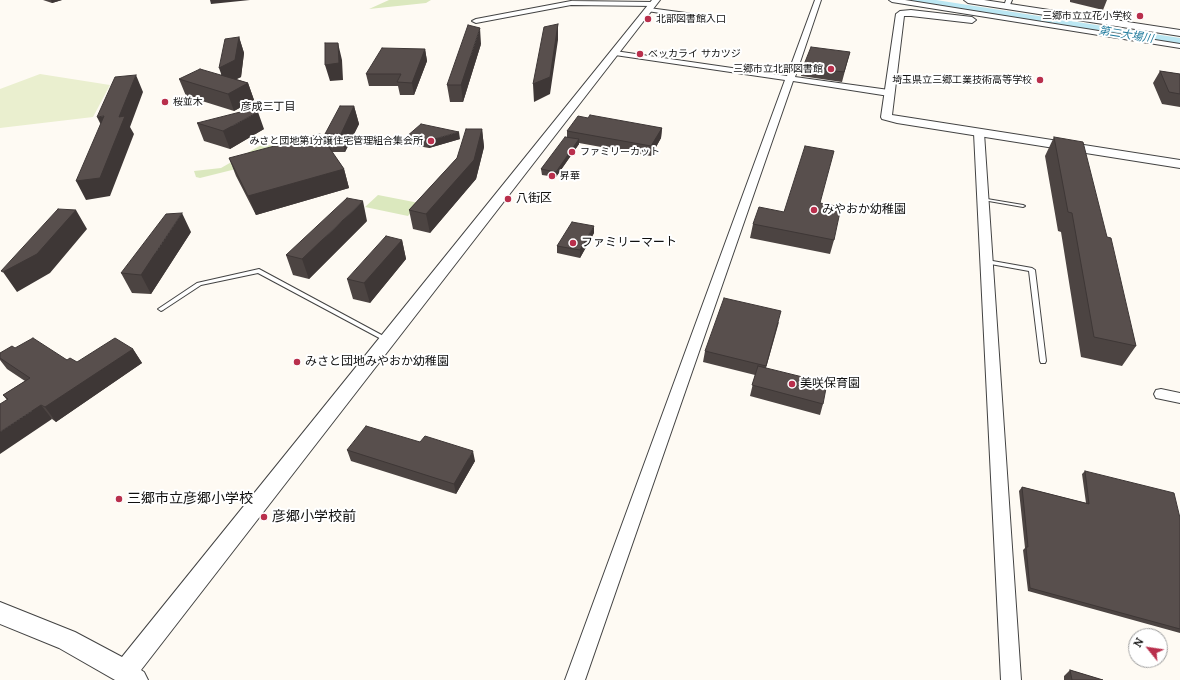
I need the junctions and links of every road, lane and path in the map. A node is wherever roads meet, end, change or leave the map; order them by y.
1 (818, 0) edge
2 (892, 0) edge
3 (1008, 3) edge
4 (653, 5) edge
5 (971, 8) edge
6 (701, 17) dead end
7 (476, 20) dead end
8 (1141, 29) junction
9 (1180, 33) edge
10 (1145, 40) junction
11 (1180, 46) edge
12 (615, 53) junction
13 (789, 78) junction
14 (889, 93) junction
15 (980, 133) junction
16 (1180, 164) edge
17 (983, 199) junction
18 (1023, 206) dead end
19 (987, 262) junction
20 (161, 309) dead end
21 (388, 340) junction
22 (1043, 360) dead end
23 (1161, 394) dead end
24 (1180, 398) edge
25 (0, 613) edge
26 (130, 676) edge
27 (575, 680) edge
28 (1011, 680) edge

1 - 13 street
2 - 5 street
3 - 5 street
3 - 8 street
4 - 6 street
4 - 7 street
4 - 12 street
5 - 10 street
5 - 14 street
8 - 9 street
8 - 10 street
10 - 11 street
12 - 13 street
12 - 21 street
13 - 14 street
13 - 27 street
14 - 15 street
15 - 16 street
15 - 17 street
17 - 18 lane
17 - 19 street
19 - 22 lane
19 - 28 street
20 - 21 lane
21 - 26 street
23 - 24 street
25 - 26 street

